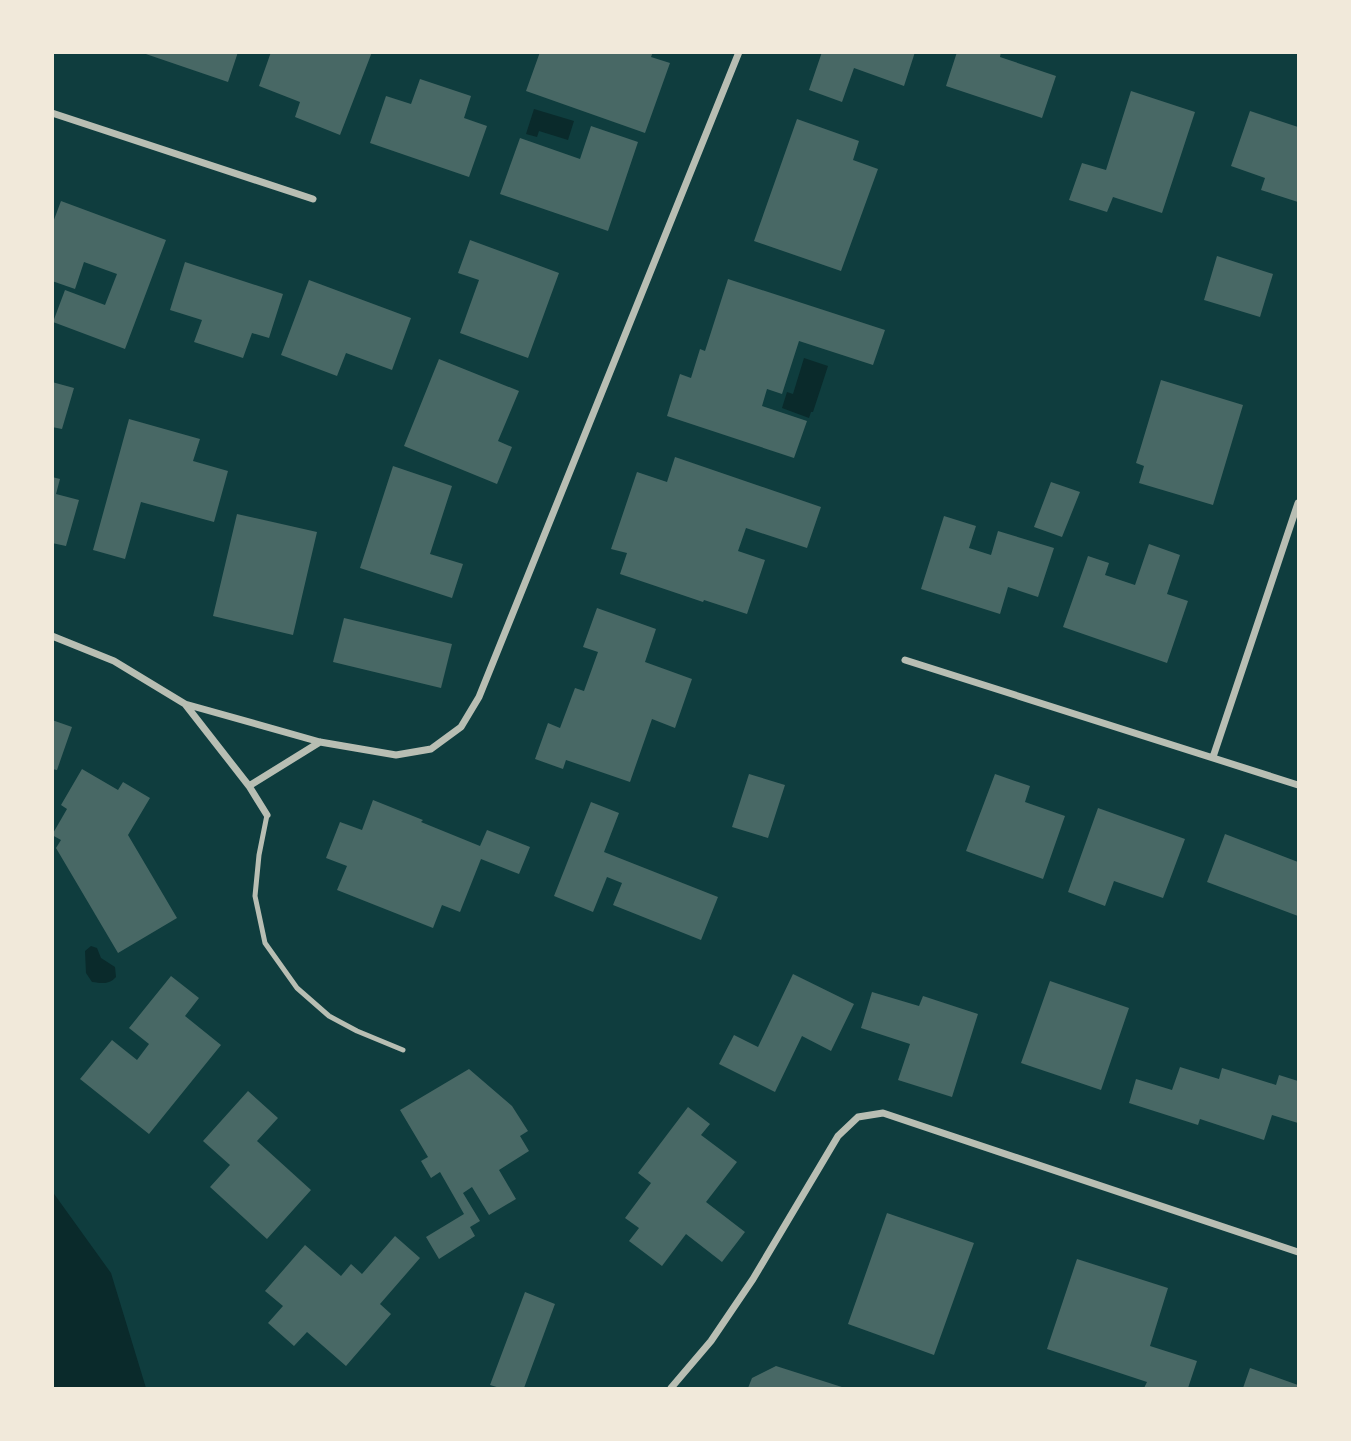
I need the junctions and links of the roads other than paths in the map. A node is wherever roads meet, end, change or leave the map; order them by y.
1 (739, 52) edge
2 (52, 113) edge
3 (313, 199) dead end
4 (1298, 503) edge
5 (52, 636) edge
6 (905, 660) dead end
7 (185, 704) junction
8 (320, 742) junction
9 (1213, 757) junction
10 (1298, 785) edge
11 (249, 786) junction
12 (267, 815) joint
13 (404, 1050) dead end
14 (1298, 1252) edge
15 (671, 1388) edge

1 - 8 street
2 - 3 street
4 - 9 street
5 - 7 street
6 - 9 street
7 - 8 street
7 - 11 street
8 - 11 street
9 - 10 street
11 - 12 street
12 - 13 lane
14 - 15 street

